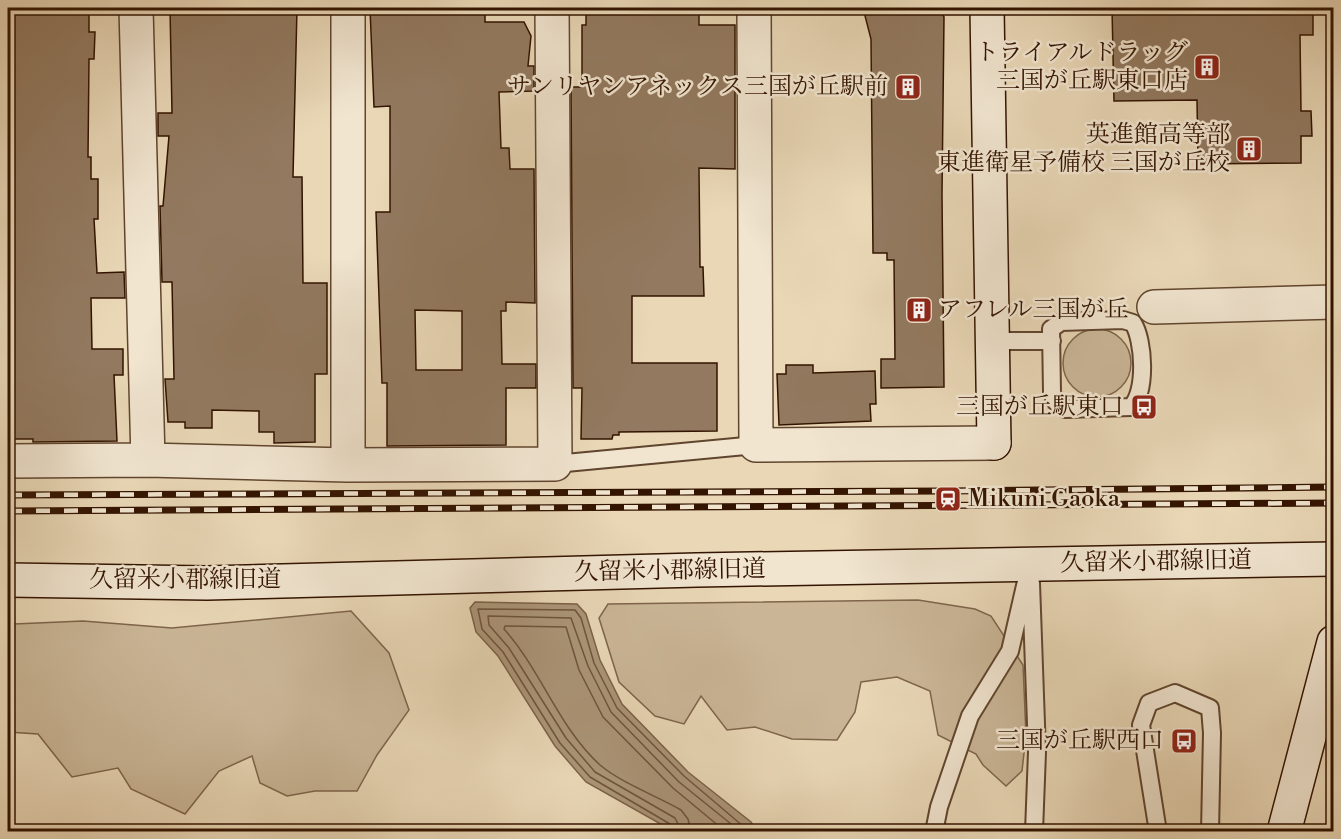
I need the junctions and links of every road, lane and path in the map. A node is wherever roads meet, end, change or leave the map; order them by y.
1 (136, 8) edge
2 (329, 8) edge
3 (348, 8) edge
4 (552, 8) edge
5 (754, 8) edge
6 (987, 8) edge
7 (1334, 302) edge
8 (1154, 307) dead end
9 (991, 341) junction
10 (1052, 341) junction
11 (756, 445) junction
12 (148, 460) junction
13 (8, 461) edge
14 (555, 464) junction
15 (343, 465) junction
16 (1334, 560) edge
17 (1030, 564) junction
18 (8, 580) edge
19 (1334, 642) edge
20 (934, 831) edge
21 (1034, 831) edge
22 (1158, 831) edge
23 (1210, 831) edge
24 (1284, 831) edge

1 - 12 street
2 - 15 street
3 - 15 street
4 - 14 street
5 - 11 street
6 - 9 street
7 - 8 street
9 - 10 lane
9 - 11 street
10 - 10 lane
11 - 14 lane
12 - 13 street
12 - 15 street
14 - 15 street
16 - 17 street, 久留米小郡線旧道
17 - 18 street, 久留米小郡線旧道
17 - 20 lane
17 - 21 lane
19 - 24 street
22 - 23 lane

